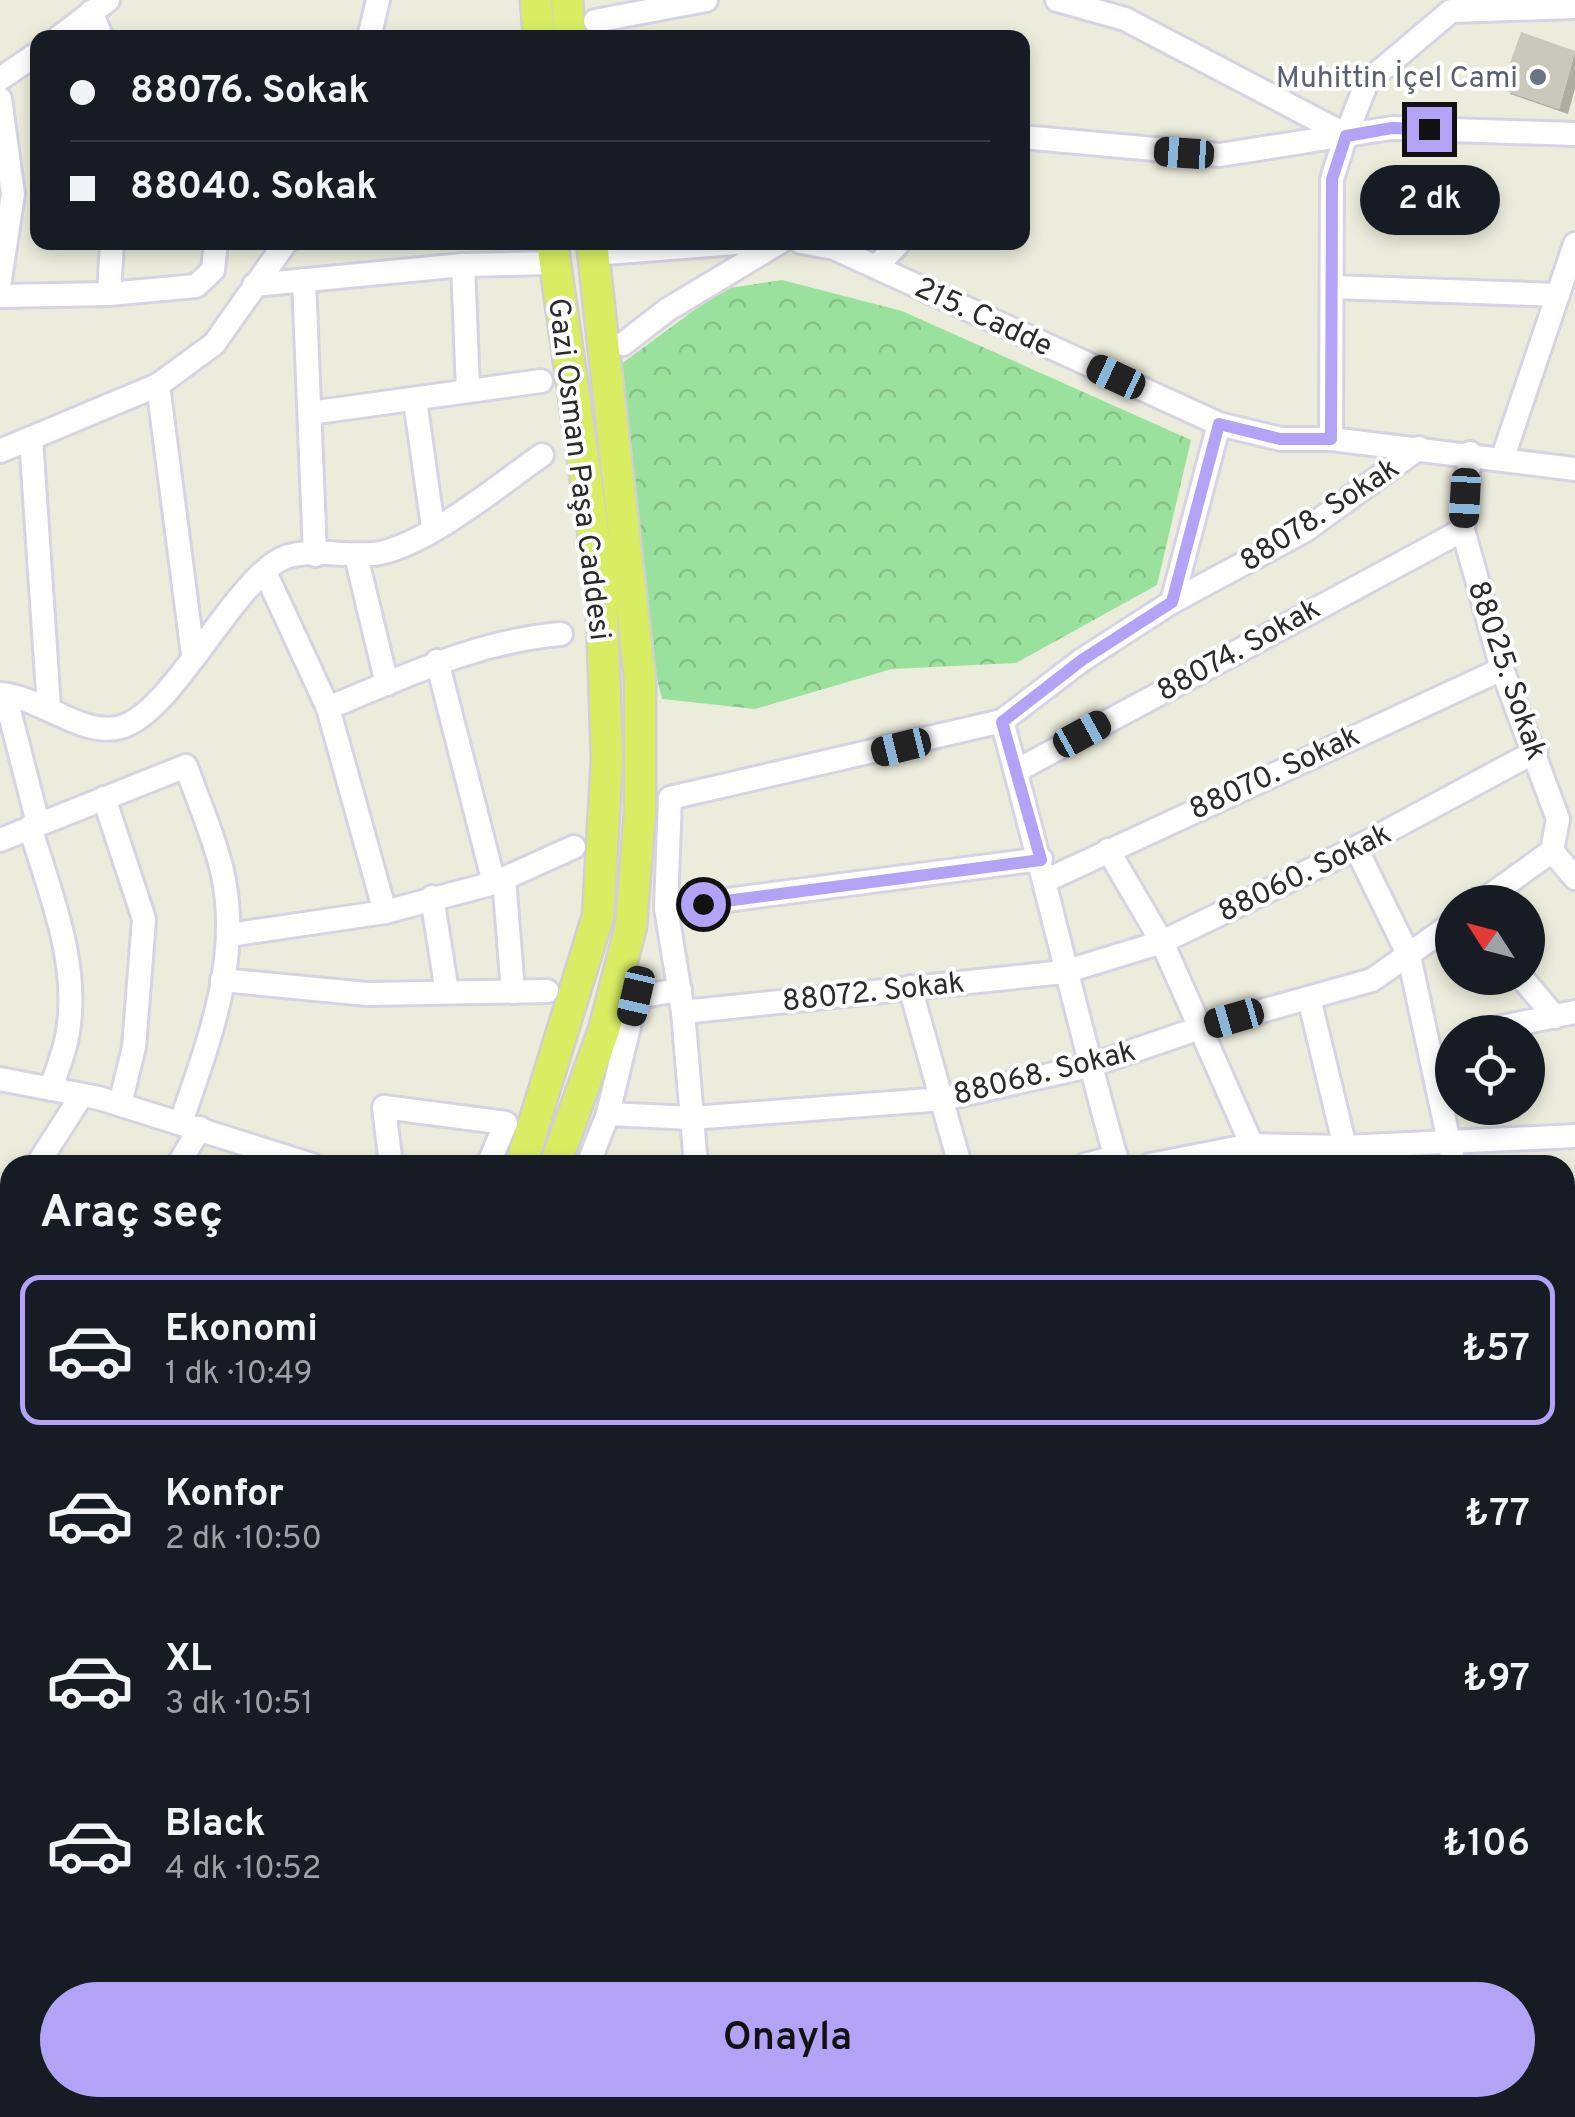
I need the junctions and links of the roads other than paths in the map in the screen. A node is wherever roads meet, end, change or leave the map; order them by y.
1 (378, 0) edge
2 (536, 0) edge
3 (566, 0) edge
4 (706, 0) edge
5 (1057, 0) edge
6 (100, 6) edge
7 (1575, 7) edge
8 (583, 29) edge
9 (68, 30) edge
10 (371, 30) edge
11 (538, 30) edge
12 (30, 58) edge
13 (0, 79) edge
14 (0, 100) edge
15 (1575, 134) edge
16 (1346, 136) junction
17 (1030, 138) edge
18 (1575, 244) edge
19 (111, 250) edge
20 (215, 250) edge
21 (280, 250) edge
22 (592, 250) edge
23 (767, 250) edge
24 (838, 250) edge
25 (892, 250) edge
26 (553, 253) edge
27 (463, 265) junction
28 (876, 267) junction
29 (0, 280) edge
30 (304, 280) junction
31 (254, 285) junction
32 (1332, 288) junction
33 (108, 294) junction
34 (0, 296) edge
35 (1558, 296) junction
36 (624, 344) dead end
37 (541, 382) dead end
38 (158, 385) junction
39 (468, 390) junction
40 (414, 400) junction
41 (310, 413) junction
42 (1219, 424) junction
43 (30, 438) junction
44 (1331, 439) junction
45 (1419, 448) junction
46 (0, 452) edge
47 (1470, 453) junction
48 (542, 455) dead end
49 (1504, 457) junction
50 (1575, 469) edge
51 (433, 528) junction
52 (1463, 530) junction
53 (315, 555) junction
54 (356, 556) junction
55 (265, 572) junction
56 (1172, 602) junction
57 (560, 634) dead end
58 (193, 655) junction
59 (437, 661) junction
60 (1502, 668) junction
61 (387, 684) junction
62 (2, 695) edge
63 (48, 707) junction
64 (328, 708) junction
65 (1002, 722) junction
66 (1536, 751) junction
67 (1016, 771) junction
68 (104, 798) junction
69 (34, 825) junction
70 (0, 840) edge
71 (574, 847) dead end
72 (1356, 848) junction
73 (1108, 850) junction
74 (1552, 852) junction
75 (1044, 870) junction
76 (1575, 878) edge
77 (499, 880) junction
78 (1506, 885) edge
79 (432, 896) junction
80 (666, 908) junction
81 (385, 912) junction
82 (229, 935) junction
83 (1435, 936) edge
84 (1162, 942) junction
85 (1408, 956) junction
86 (1064, 972) junction
87 (222, 980) junction
88 (910, 987) junction
89 (447, 992) junction
90 (513, 992) junction
91 (548, 992) dead end
92 (1542, 995) edge
93 (1308, 998) junction
94 (681, 1001) junction
95 (1565, 1014) edge
96 (1435, 1025) edge
97 (1197, 1029) junction
98 (1089, 1066) junction
99 (0, 1079) edge
100 (51, 1088) junction
101 (82, 1095) junction
102 (943, 1099) junction
103 (120, 1104) junction
104 (608, 1114) junction
105 (692, 1118) junction
106 (190, 1125) junction
107 (1448, 1125) edge
108 (1575, 1136) edge
109 (1449, 1140) junction
110 (1252, 1146) junction
111 (1344, 1146) junction
112 (43, 1155) edge
113 (181, 1155) edge
114 (282, 1155) edge
115 (390, 1155) edge
116 (492, 1155) edge
117 (525, 1155) edge
118 (559, 1155) edge
119 (592, 1155) edge
120 (695, 1155) edge
121 (957, 1155) edge
122 (1115, 1155) edge
123 (1204, 1155) edge
124 (1452, 1155) edge

1 - 10 street
2 - 11 main road
3 - 8 main road
4 - 8 street
5 - 16 street
6 - 9 street
7 - 16 street
12 - 13 street
14 - 29 street
15 - 16 street
16 - 17 street
16 - 32 street
18 - 35 street
19 - 33 street
20 - 33 street
21 - 31 street
22 - 118 main road, Gazi Osman Paşa Caddesi
23 - 36 street
24 - 28 street, 215. Cadde
25 - 28 street
26 - 27 street
26 - 117 main road, Gazi Osman Paşa Caddesi
27 - 30 street
27 - 39 street
28 - 42 street, 215. Cadde
30 - 31 street
30 - 41 street
31 - 38 street
32 - 35 street
32 - 44 street
33 - 34 street
35 - 49 street
37 - 39 street
38 - 43 street
38 - 58 street
39 - 40 street
40 - 41 street
40 - 51 street
41 - 53 street
42 - 44 street, 215. Cadde
42 - 56 street
43 - 46 street
43 - 63 street
44 - 45 street, 215. Cadde
45 - 47 street, 215. Cadde
45 - 56 street, 88078. Sokak
47 - 49 street, 215. Cadde
47 - 52 street, 88025. Sokak
48 - 51 street
49 - 50 street, 215. Cadde
51 - 54 street
52 - 60 street, 88025. Sokak
52 - 67 street, 88074. Sokak
53 - 54 street
53 - 55 street
54 - 61 street
55 - 58 street
55 - 64 street
56 - 65 street, 88078. Sokak
57 - 59 street
58 - 63 street
59 - 61 street
59 - 77 street
60 - 66 street, 88025. Sokak
60 - 73 street, 88070. Sokak
61 - 64 street
62 - 63 street
62 - 69 street
64 - 81 street
65 - 67 street
65 - 80 street, 88078. Sokak
66 - 72 street, 88060. Sokak
66 - 74 street, 88025. Sokak
67 - 75 street
68 - 69 street
68 - 82 street
68 - 103 street
69 - 70 street
69 - 100 street
71 - 77 street
72 - 84 street, 88060. Sokak
72 - 85 street
73 - 75 street, 88070. Sokak
73 - 84 street
74 - 76 street
74 - 78 street
75 - 80 street, 88070. Sokak
75 - 86 street
77 - 79 street
77 - 90 street
79 - 81 street
79 - 89 street
80 - 94 street
81 - 82 street
82 - 87 street
83 - 85 street, 88068. Sokak
84 - 86 street, 88060. Sokak
84 - 97 street
85 - 93 street, 88068. Sokak
85 - 96 street
86 - 88 street, 88072. Sokak
86 - 98 street
87 - 89 street
87 - 106 street
88 - 94 street, 88072. Sokak
88 - 102 street
89 - 90 street
90 - 91 street
92 - 95 street
93 - 97 street, 88068. Sokak
93 - 111 street
94 - 104 street, 88072. Sokak
94 - 105 street
97 - 98 street, 88068. Sokak
97 - 110 street
98 - 102 street, 88068. Sokak
98 - 122 street
99 - 100 street
100 - 101 street
101 - 103 street
101 - 112 street
102 - 105 street, 88068. Sokak
102 - 121 street
103 - 106 street
104 - 105 street, 88068. Sokak
104 - 119 street
105 - 120 street
106 - 113 street
106 - 114 street
107 - 109 street
108 - 109 street
109 - 111 street
109 - 124 street
110 - 111 street
110 - 123 street
115 - 116 street

